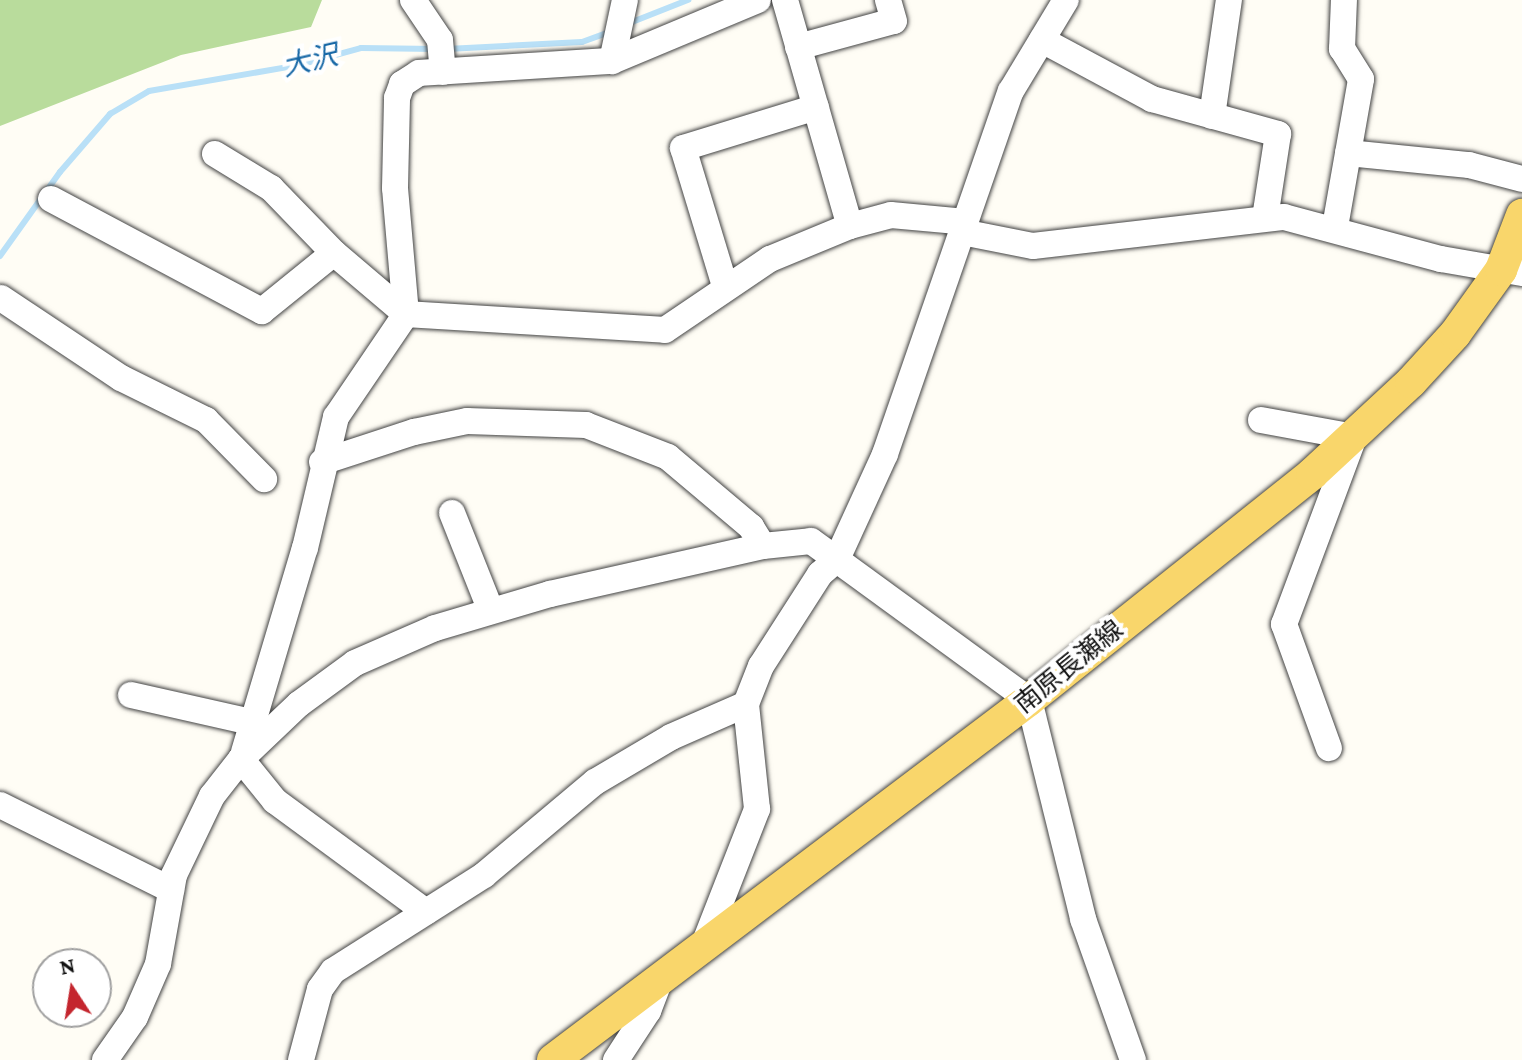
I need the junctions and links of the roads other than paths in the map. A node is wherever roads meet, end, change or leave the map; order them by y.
1 (413, 0) edge
2 (625, 0) edge
3 (758, 0) edge
4 (785, 0) edge
5 (888, 0) edge
6 (1066, 0) edge
7 (1229, 0) edge
8 (1344, 0) edge
9 (1042, 40) junction
10 (798, 47) junction
11 (612, 61) junction
12 (443, 72) junction
13 (816, 107) junction
14 (1212, 116) junction
15 (1348, 153) junction
16 (215, 154) dead end
17 (1522, 179) edge
18 (51, 199) dead end
19 (1522, 215) edge
20 (1265, 218) junction
21 (850, 226) junction
22 (964, 227) junction
23 (1335, 227) junction
24 (334, 253) junction
25 (1512, 272) edge
26 (725, 286) junction
27 (1, 298) edge
28 (406, 314) junction
29 (1261, 420) dead end
30 (1354, 437) junction
31 (322, 462) junction
32 (264, 479) dead end
33 (452, 513) dead end
34 (763, 546) junction
35 (837, 559) junction
36 (491, 611) junction
37 (131, 695) dead end
38 (1029, 700) junction
39 (746, 704) junction
40 (255, 723) junction
41 (1329, 748) dead end
42 (241, 759) junction
43 (0, 805) edge
44 (171, 890) junction
45 (426, 912) junction
46 (705, 942) junction
47 (660, 980) junction
48 (105, 1060) edge
49 (301, 1060) edge
50 (553, 1060) edge
51 (616, 1060) edge
52 (1133, 1060) edge

1 - 12 street
2 - 11 street
3 - 11 street
4 - 10 street
5 - 10 street
6 - 9 street
7 - 14 street
8 - 15 street
9 - 14 street
9 - 22 street
10 - 13 street
11 - 12 street
12 - 28 street
13 - 21 street
13 - 26 street
14 - 20 street
15 - 17 street
15 - 23 street
16 - 24 street
18 - 24 street
19 - 25 main road, 南原長瀬線
20 - 22 street
20 - 23 street
21 - 22 street
21 - 26 street
22 - 35 street
23 - 25 street
24 - 28 street
25 - 30 main road, 南原長瀬線
26 - 28 street
27 - 32 street
28 - 31 street
29 - 30 street
30 - 38 main road, 南原長瀬線
30 - 41 street
31 - 34 street
31 - 40 street
33 - 36 street
34 - 35 street
34 - 36 street
35 - 38 street
35 - 39 street
36 - 42 street
37 - 40 street
38 - 46 main road, 南原長瀬線
38 - 52 street
39 - 45 street
39 - 46 street
40 - 42 street
42 - 44 street
42 - 45 street
43 - 44 street
44 - 48 street
45 - 49 street
46 - 47 main road, 南原長瀬線
47 - 50 main road, 南原長瀬線
47 - 51 street

